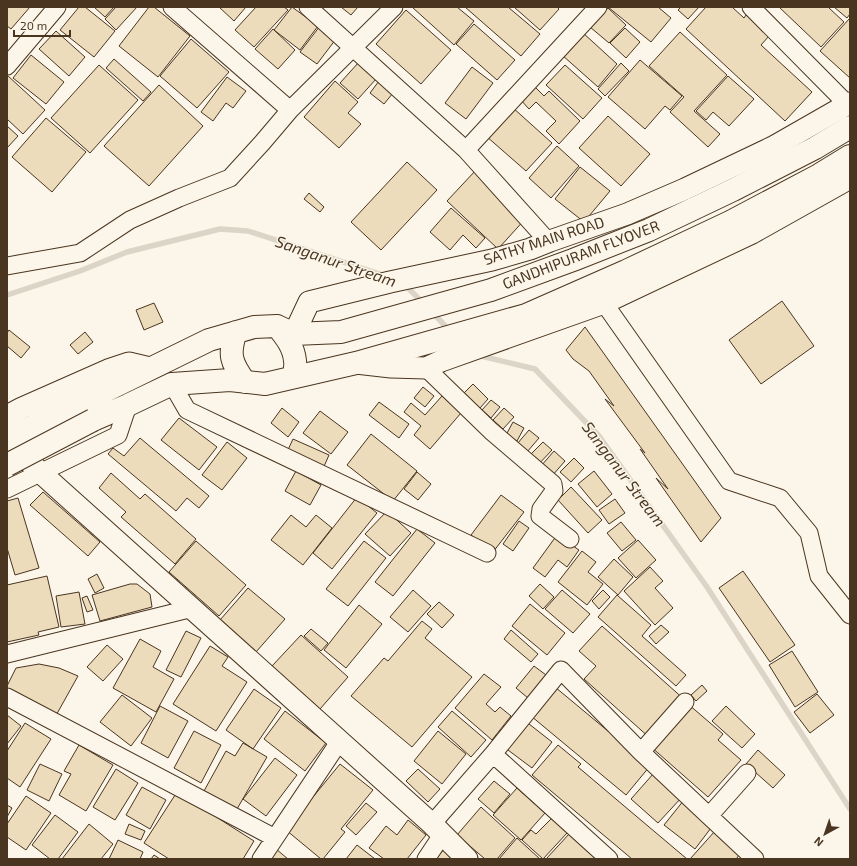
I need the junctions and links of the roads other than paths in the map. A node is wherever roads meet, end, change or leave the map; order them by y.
1 (57, 7) edge
2 (172, 7) edge
3 (308, 7) edge
4 (394, 7) edge
5 (598, 7) edge
6 (751, 7) edge
7 (354, 48) junction
8 (7, 66) edge
9 (849, 104) edge
10 (290, 110) junction
11 (850, 127) edge
12 (466, 150) junction
13 (850, 156) edge
14 (850, 178) edge
15 (550, 241) junction
16 (7, 266) edge
17 (604, 303) junction
18 (286, 330) junction
19 (236, 332) junction
20 (356, 363) junction
21 (434, 365) junction
22 (150, 368) junction
23 (294, 377) junction
24 (245, 382) junction
25 (172, 384) junction
26 (128, 405) junction
27 (90, 410) junction
28 (7, 416) edge
29 (7, 440) edge
30 (7, 465) edge
31 (41, 473) junction
32 (7, 489) edge
33 (570, 539) dead end
34 (487, 553) dead end
35 (193, 608) junction
36 (850, 614) edge
37 (7, 654) edge
38 (7, 697) edge
39 (685, 702) dead end
40 (339, 742) junction
41 (641, 752) junction
42 (493, 754) junction
43 (747, 773) dead end
44 (709, 816) junction
45 (437, 829) junction
46 (275, 838) junction
47 (261, 859) edge
48 (426, 859) edge
49 (467, 859) edge
50 (609, 859) edge
51 (755, 859) edge

1 - 8 street
2 - 10 street
3 - 7 street
4 - 7 street
5 - 12 street
6 - 9 street
7 - 10 street
7 - 12 street
9 - 15 street, SATHY MAIN ROAD
10 - 16 street
11 - 18 highway, GANDHIPURAM FLYOVER
12 - 15 street
13 - 20 highway, GANDHIPURAM FLYOVER
14 - 17 street
15 - 18 street, SATHY MAIN ROAD
17 - 21 street
17 - 36 street
18 - 19 highway
18 - 23 highway
19 - 22 highway
19 - 24 highway
20 - 21 street
20 - 23 highway
21 - 33 street
22 - 27 highway
22 - 28 street
23 - 24 highway
24 - 25 highway
25 - 26 highway
25 - 34 street
26 - 27 highway
26 - 31 street
27 - 29 highway
27 - 30 highway, bridge
29 - 31 street
31 - 32 street
31 - 35 street
35 - 37 street
35 - 40 street
38 - 46 street
39 - 41 street
40 - 45 street
40 - 46 street
41 - 42 street
41 - 44 street
42 - 45 street
42 - 50 street
43 - 44 street
44 - 51 street
45 - 48 street
45 - 49 street
46 - 47 street

